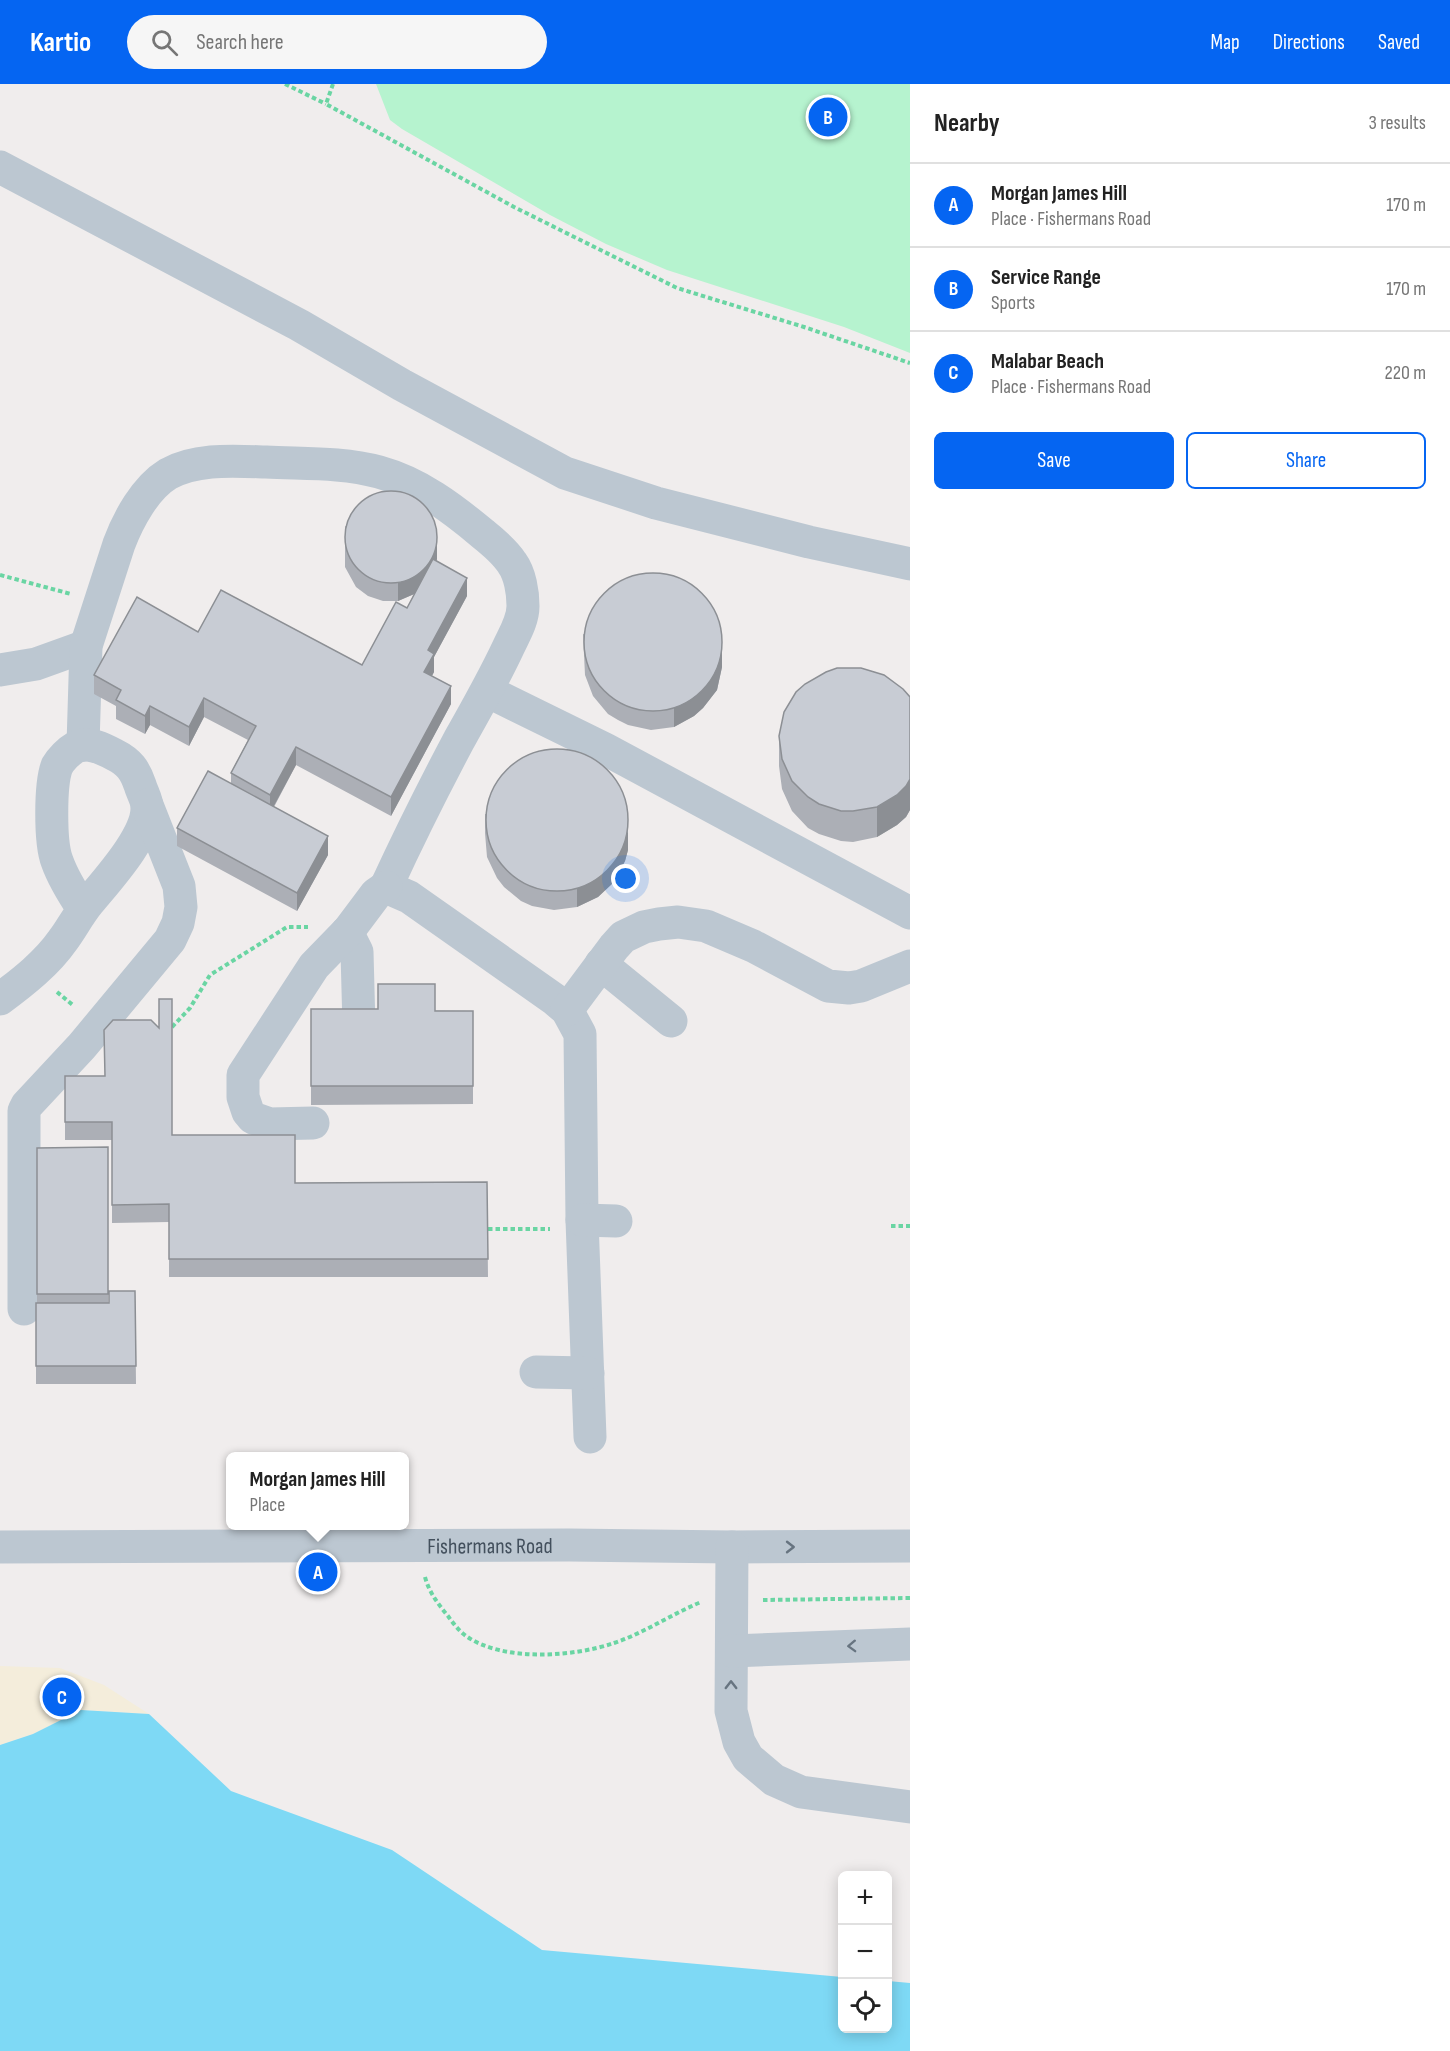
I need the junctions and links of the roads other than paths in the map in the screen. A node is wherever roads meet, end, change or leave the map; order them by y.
1 (0, 167) edge
2 (910, 564) edge
3 (86, 646) junction
4 (0, 670) edge
5 (487, 691) junction
6 (83, 745) junction
7 (147, 805) junction
8 (386, 887) junction
9 (83, 909) junction
10 (910, 913) edge
11 (347, 932) junction
12 (601, 964) junction
13 (910, 966) edge
14 (0, 999) edge
15 (567, 1010) junction
16 (670, 1021) dead end
17 (359, 1027) edge
18 (313, 1123) dead end
19 (582, 1220) junction
20 (616, 1221) dead end
21 (24, 1309) dead end
22 (536, 1372) dead end
23 (588, 1373) junction
24 (590, 1437) dead end
25 (910, 1546) edge
26 (0, 1547) edge
27 (732, 1547) junction
28 (910, 1644) edge
29 (732, 1651) junction
30 (910, 1807) edge

1 - 2 street
3 - 4 street
3 - 5 street
3 - 6 street
5 - 8 street
5 - 10 street
6 - 7 street
6 - 9 street
7 - 9 street
7 - 21 street
8 - 11 street
8 - 15 street
9 - 14 street
11 - 17 street
11 - 18 street
12 - 13 street
12 - 15 street
12 - 16 street
15 - 19 street
19 - 20 street
19 - 23 street
22 - 23 street
23 - 24 street
27 -> 25 street, Fishermans Road
26 - 27 street, Fishermans Road
27 - 29 street
28 -> 29 street
30 -> 29 street

